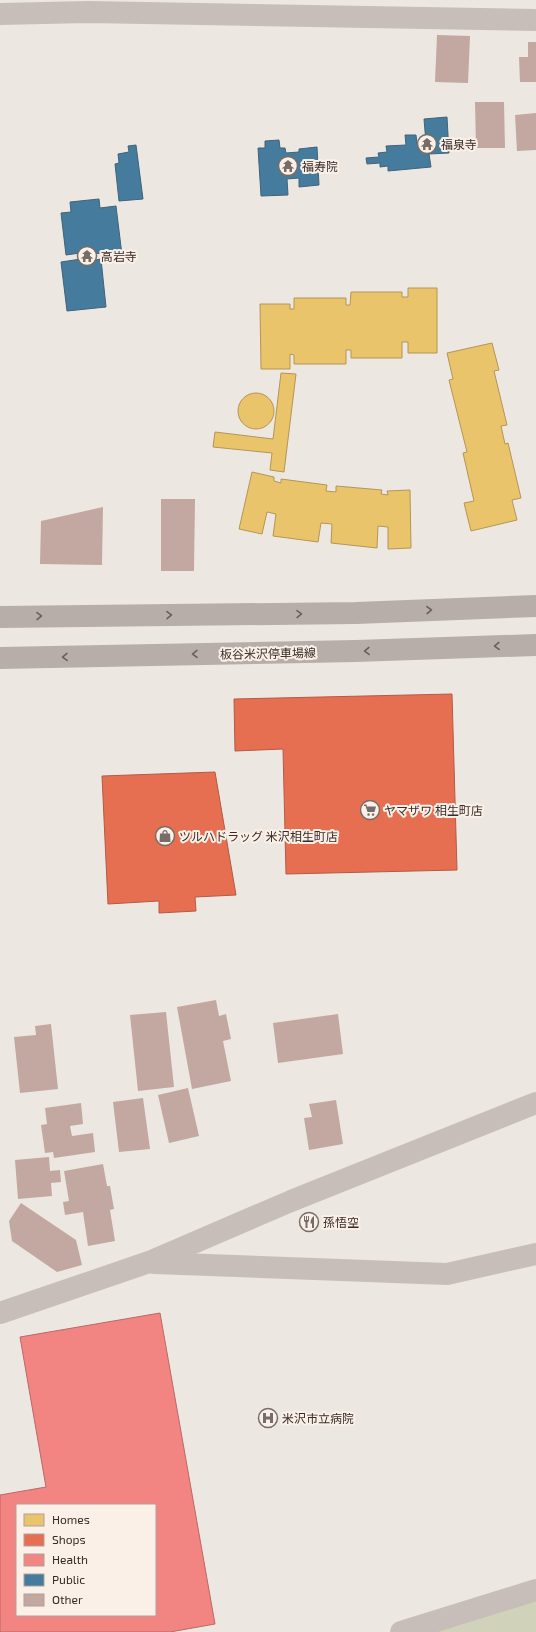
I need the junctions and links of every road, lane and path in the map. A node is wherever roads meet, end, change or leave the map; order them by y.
1 (88, 6) edge
2 (0, 14) edge
3 (536, 20) edge
4 (536, 606) edge
5 (0, 616) edge
6 (536, 645) edge
7 (0, 658) edge
8 (536, 1103) edge
9 (536, 1254) edge
10 (149, 1262) junction
11 (0, 1313) edge
12 (536, 1590) edge
13 (401, 1632) edge

1 - 2 street
1 - 3 street
5 -> 4 main road
6 -> 7 main road, 板谷米沢停車場線
8 - 10 street
9 - 10 street
10 - 11 street
12 - 13 street

